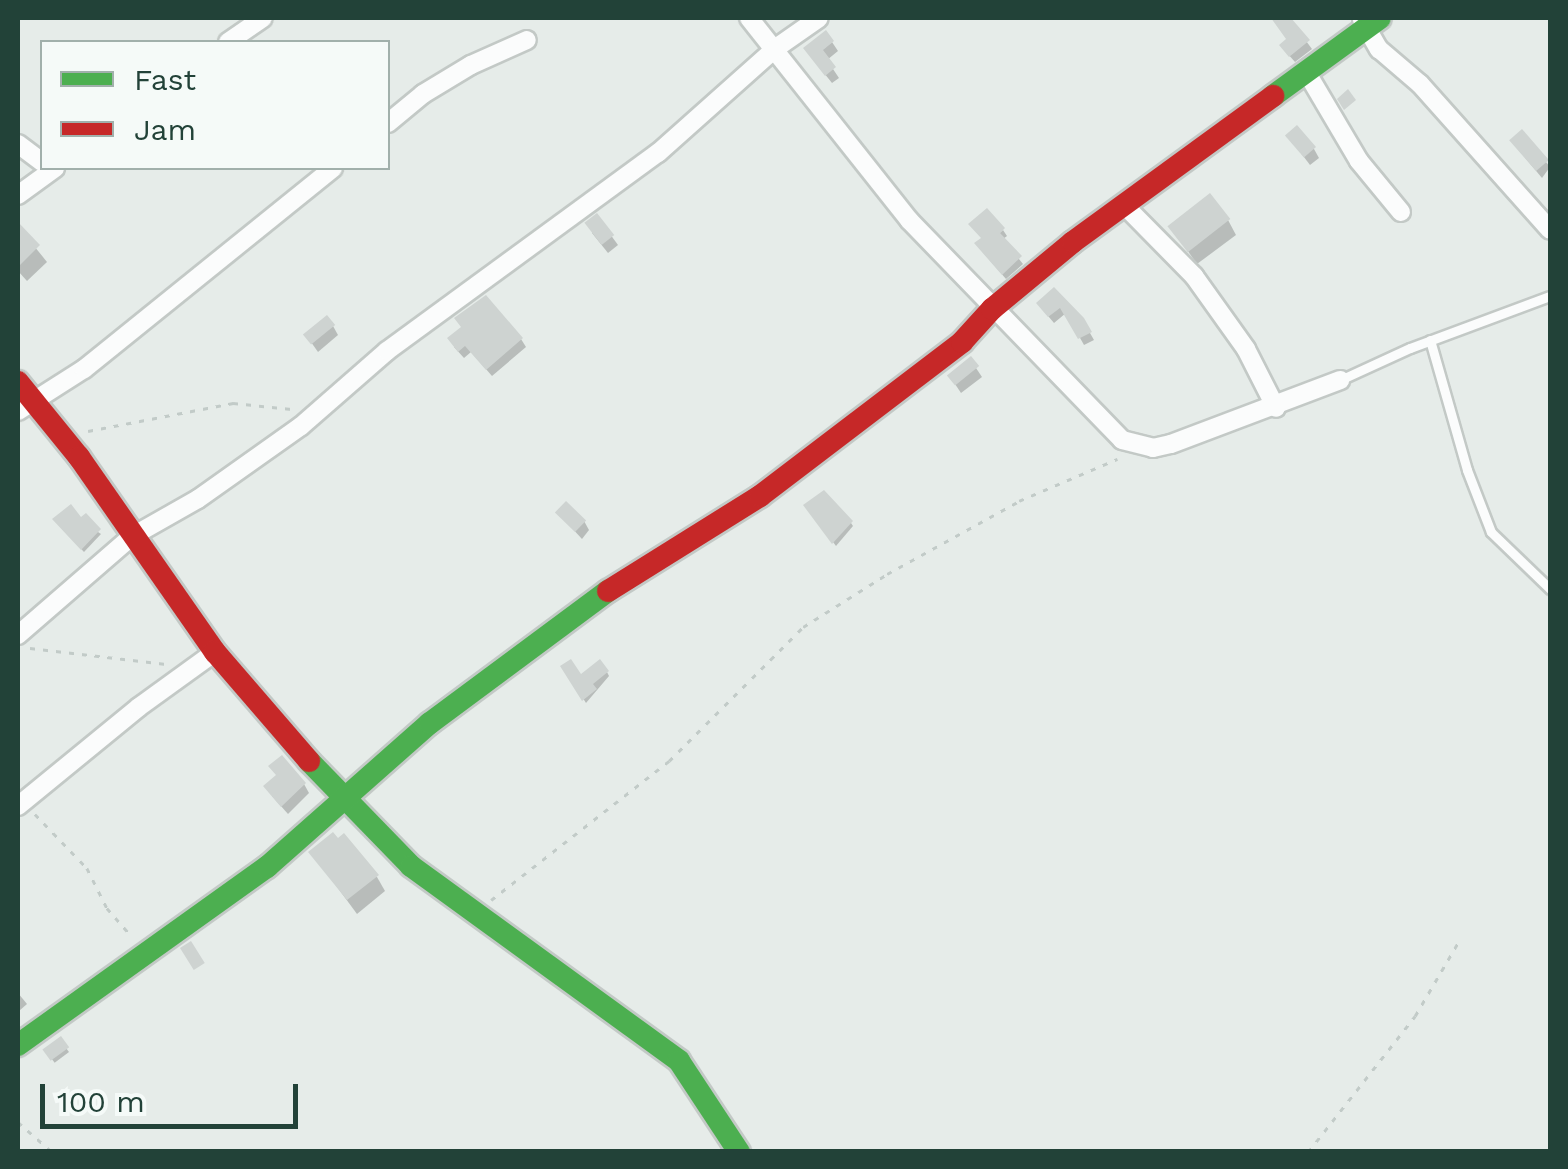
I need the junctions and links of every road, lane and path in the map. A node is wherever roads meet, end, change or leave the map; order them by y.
1 (264, 18) edge
2 (749, 18) edge
3 (819, 18) edge
4 (1369, 21) edge
5 (231, 40) edge
6 (527, 40) dead end
7 (776, 48) junction
8 (1307, 73) junction
9 (390, 122) edge
10 (18, 144) edge
11 (40, 159) edge
12 (46, 170) edge
13 (332, 170) edge
14 (18, 195) edge
15 (1126, 206) junction
16 (1401, 212) dead end
17 (1550, 230) edge
18 (1550, 296) edge
19 (992, 309) junction
20 (1430, 340) junction
21 (1340, 380) joint
22 (18, 382) edge
23 (26, 406) edge
24 (1276, 408) junction
25 (313, 415) junction
26 (62, 437) junction
27 (1134, 446) junction
28 (131, 536) junction
29 (1550, 589) edge
30 (18, 635) edge
31 (18, 646) edge
32 (207, 658) junction
33 (342, 800) junction
34 (21, 804) edge
35 (473, 914) junction
36 (1459, 941) dead end
37 (145, 958) junction
38 (18, 1045) edge
39 (18, 1122) edge
40 (52, 1152) edge
41 (739, 1152) edge
42 (1308, 1152) edge

1 - 5 street
2 - 7 street
3 - 7 street
4 - 8 street
4 - 17 street
6 - 9 street
7 - 19 street
7 - 25 street
8 - 15 street
8 - 16 street
10 - 11 street
12 - 14 street
13 - 23 street
15 - 19 street
15 - 24 street
18 - 20 lane
19 - 27 street
19 - 33 street
20 - 21 lane
20 - 29 lane
21 - 24 street
22 - 23 street
23 - 26 street
24 - 27 street
25 - 26 path
25 - 28 street
26 - 28 street
27 - 35 path
28 - 30 street
28 - 32 street
31 - 32 path
32 - 33 street
32 - 34 street
33 - 35 street
33 - 37 street
34 - 37 path
35 - 41 street
36 - 42 path
37 - 38 street
39 - 40 path

